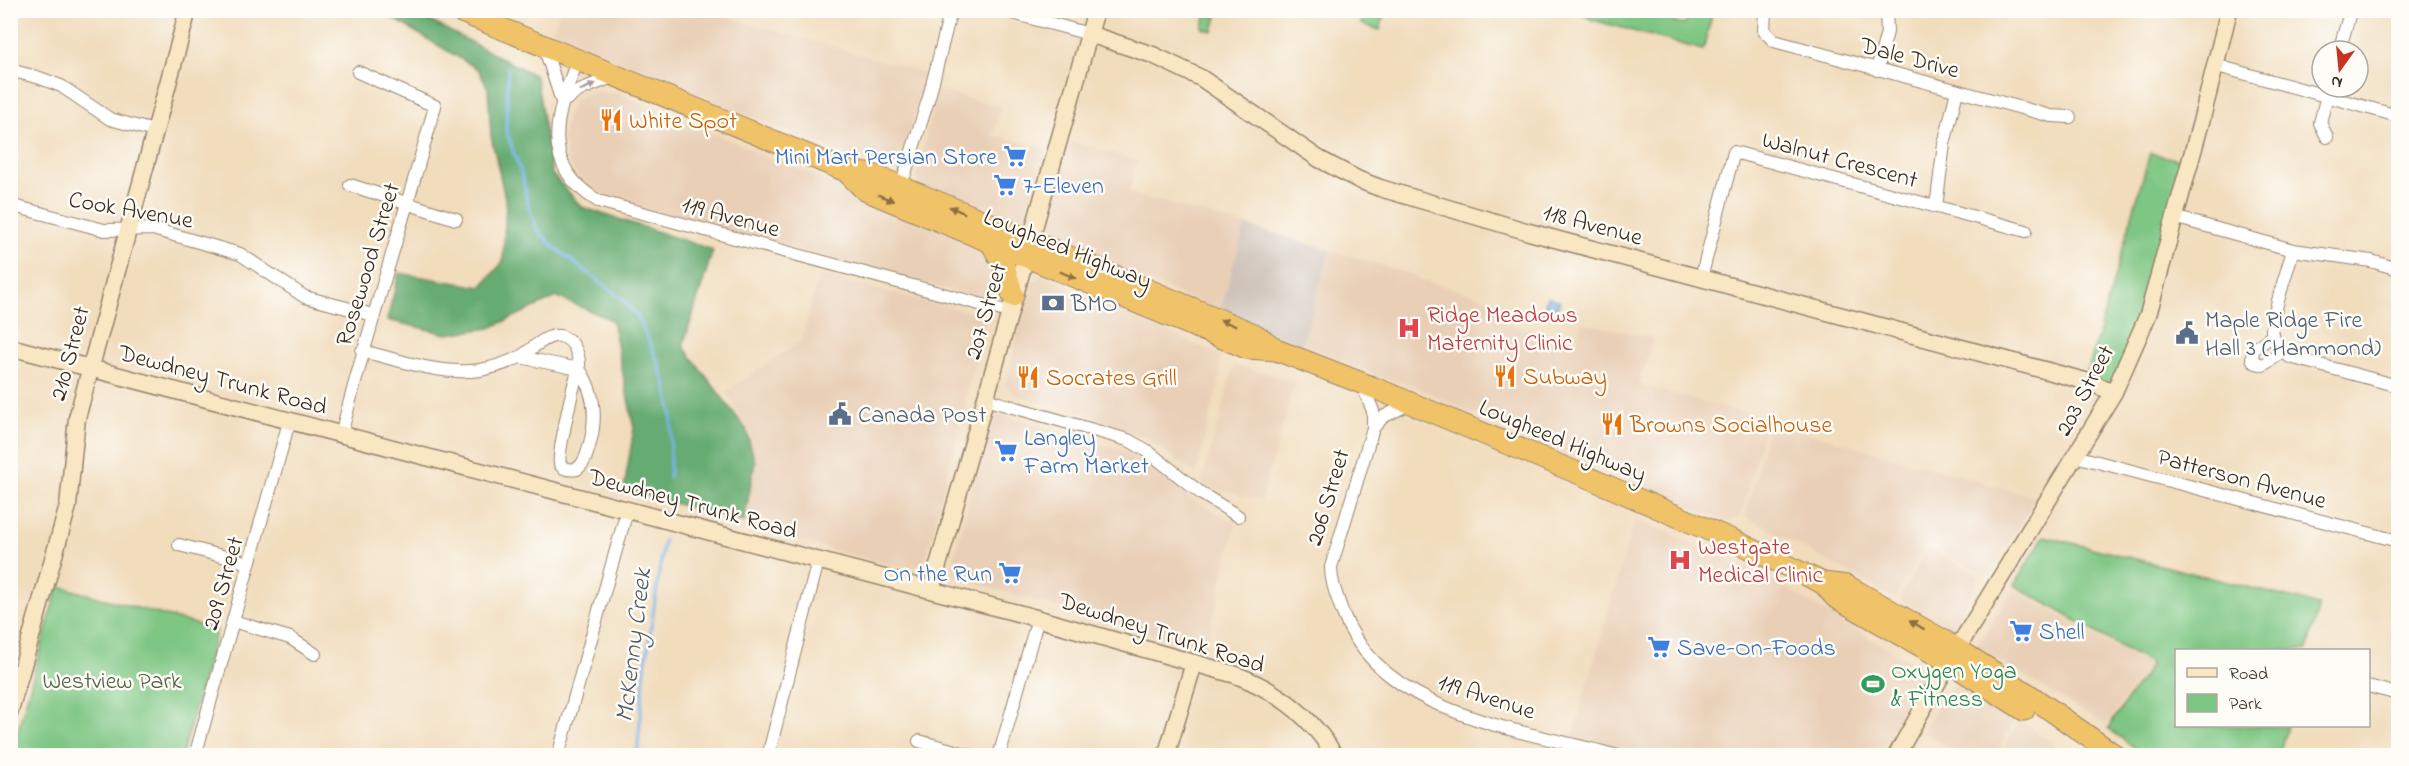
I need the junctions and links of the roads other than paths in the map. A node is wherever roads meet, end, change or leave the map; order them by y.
1 (188, 10) edge
2 (458, 10) edge
3 (951, 10) edge
4 (1002, 10) edge
5 (1096, 10) edge
6 (1765, 10) edge
7 (1886, 10) edge
8 (2229, 10) edge
9 (2349, 16) dead end
10 (1089, 34) junction
11 (2342, 39) edge
12 (544, 46) junction
13 (578, 60) junction
14 (2214, 64) junction
15 (10, 70) edge
16 (1877, 70) junction
17 (358, 72) dead end
18 (616, 75) junction
19 (2310, 87) edge
20 (1957, 91) junction
21 (2325, 99) edge
22 (2350, 99) edge
23 (562, 102) junction
24 (2398, 116) edge
25 (2070, 117) dead end
26 (154, 131) junction
27 (2327, 137) dead end
28 (846, 171) junction
29 (350, 185) dead end
30 (901, 186) junction
31 (409, 203) junction
32 (10, 205) edge
33 (1936, 207) junction
34 (2174, 217) junction
35 (456, 219) dead end
36 (127, 229) junction
37 (2026, 231) dead end
38 (992, 244) junction
39 (1027, 249) junction
40 (2293, 250) junction
41 (2398, 269) edge
42 (1701, 278) junction
43 (1011, 304) junction
44 (373, 315) junction
45 (2273, 335) junction
46 (10, 347) edge
47 (362, 351) junction
48 (2283, 352) junction
49 (520, 357) junction
50 (90, 368) junction
51 (579, 369) junction
52 (1361, 382) junction
53 (2398, 386) edge
54 (2114, 392) junction
55 (985, 399) junction
56 (1412, 403) junction
57 (289, 422) junction
58 (1373, 428) junction
59 (341, 435) junction
60 (2075, 456) junction
61 (627, 511) junction
62 (1238, 516) dead end
63 (2398, 541) edge
64 (179, 545) dead end
65 (818, 561) junction
66 (249, 563) junction
67 (1331, 580) joint
68 (931, 590) junction
69 (1038, 618) junction
70 (233, 621) junction
71 (315, 654) dead end
72 (1953, 655) junction
73 (1194, 663) junction
74 (2370, 687) edge
75 (13, 694) edge
76 (2398, 694) edge
77 (10, 711) edge
78 (919, 741) dead end
79 (195, 756) edge
80 (558, 756) edge
81 (768, 756) edge
82 (973, 756) edge
83 (999, 756) edge
84 (1166, 756) edge
85 (1335, 756) edge
86 (1617, 756) edge
87 (1896, 756) edge
88 (2092, 756) edge
89 (2116, 756) edge

1 - 26 street, 210 Street
2 - 12 highway, Lougheed Highway
3 - 30 street
4 - 10 street
5 - 10 street, 207 Street
6 - 16 street, Dale Drive
7 - 16 street
8 - 14 street, 203 Street
9 - 11 street
10 - 39 street, 207 Street
10 - 42 street, 118 Avenue
12 - 13 highway, Lougheed Highway
12 - 23 street
13 - 18 highway, Lougheed Highway
13 - 23 street, 119 Avenue
14 - 19 street
14 - 34 street, 203 Street
15 - 26 street
16 - 20 street, Dale Drive
17 - 31 street, Rosewood Street
23 -> 18 street
18 - 28 highway, Lougheed Highway
20 - 25 street, Dale Drive
20 - 33 street
21 - 27 street
22 - 24 street
23 - 43 street, 119 Avenue
26 - 36 street, 210 Street
28 - 30 highway, Lougheed Highway
28 -> 38 highway, Lougheed Highway
29 - 31 street
39 -> 30 highway, Lougheed Highway
31 - 35 street
31 - 44 street, Rosewood Street
32 - 36 street, Cook Avenue
33 - 37 street, Walnut Crescent
33 - 42 street, Walnut Crescent
34 - 40 street
34 - 54 street, 203 Street
36 - 44 street, Cook Avenue
36 - 50 street, 210 Street
38 - 39 highway, Lougheed Highway
38 - 43 highway
39 - 43 street, 207 Street
39 - 52 highway, Lougheed Highway
40 - 41 street
40 - 45 street
42 - 54 street, 118 Avenue
43 - 55 street, 207 Street
44 - 47 street, Rosewood Street
45 - 48 street
45 - 48 street
46 - 50 street, Dewdney Trunk Road
47 - 49 street
47 - 59 street, Rosewood Street
48 - 53 street
49 - 51 street
49 - 51 street
50 - 57 street, Dewdney Trunk Road
50 - 75 street, 210 Street
51 - 51 street
52 - 56 highway, Lougheed Highway
52 - 58 street, 206 Street
54 - 60 street, 203 Street
55 - 62 street
55 - 68 street, 207 Street
56 - 58 street, 206 Street
56 - 72 highway, Lougheed Highway
57 - 59 street, Dewdney Trunk Road
57 - 66 street, 209 Street
58 - 67 street, 206 Street
59 - 61 street, Dewdney Trunk Road
60 - 63 street, Patterson Avenue
60 - 72 street, 203 Street
61 - 65 street, Dewdney Trunk Road
61 - 80 street
64 - 66 street
65 - 68 street, Dewdney Trunk Road
65 - 81 street
66 - 70 street, 209 Street
67 - 86 street, 119 Avenue
68 - 69 street, Dewdney Trunk Road
69 - 73 street, Dewdney Trunk Road
69 - 83 street
70 - 71 street
70 - 79 street, 209 Street
72 - 87 street, 203 Street
72 - 88 highway, Lougheed Highway
72 - 89 highway, Lougheed Highway
73 - 84 street
73 - 85 street, Dewdney Trunk Road
74 - 76 street
75 - 77 street, 210 Street
78 - 82 street

